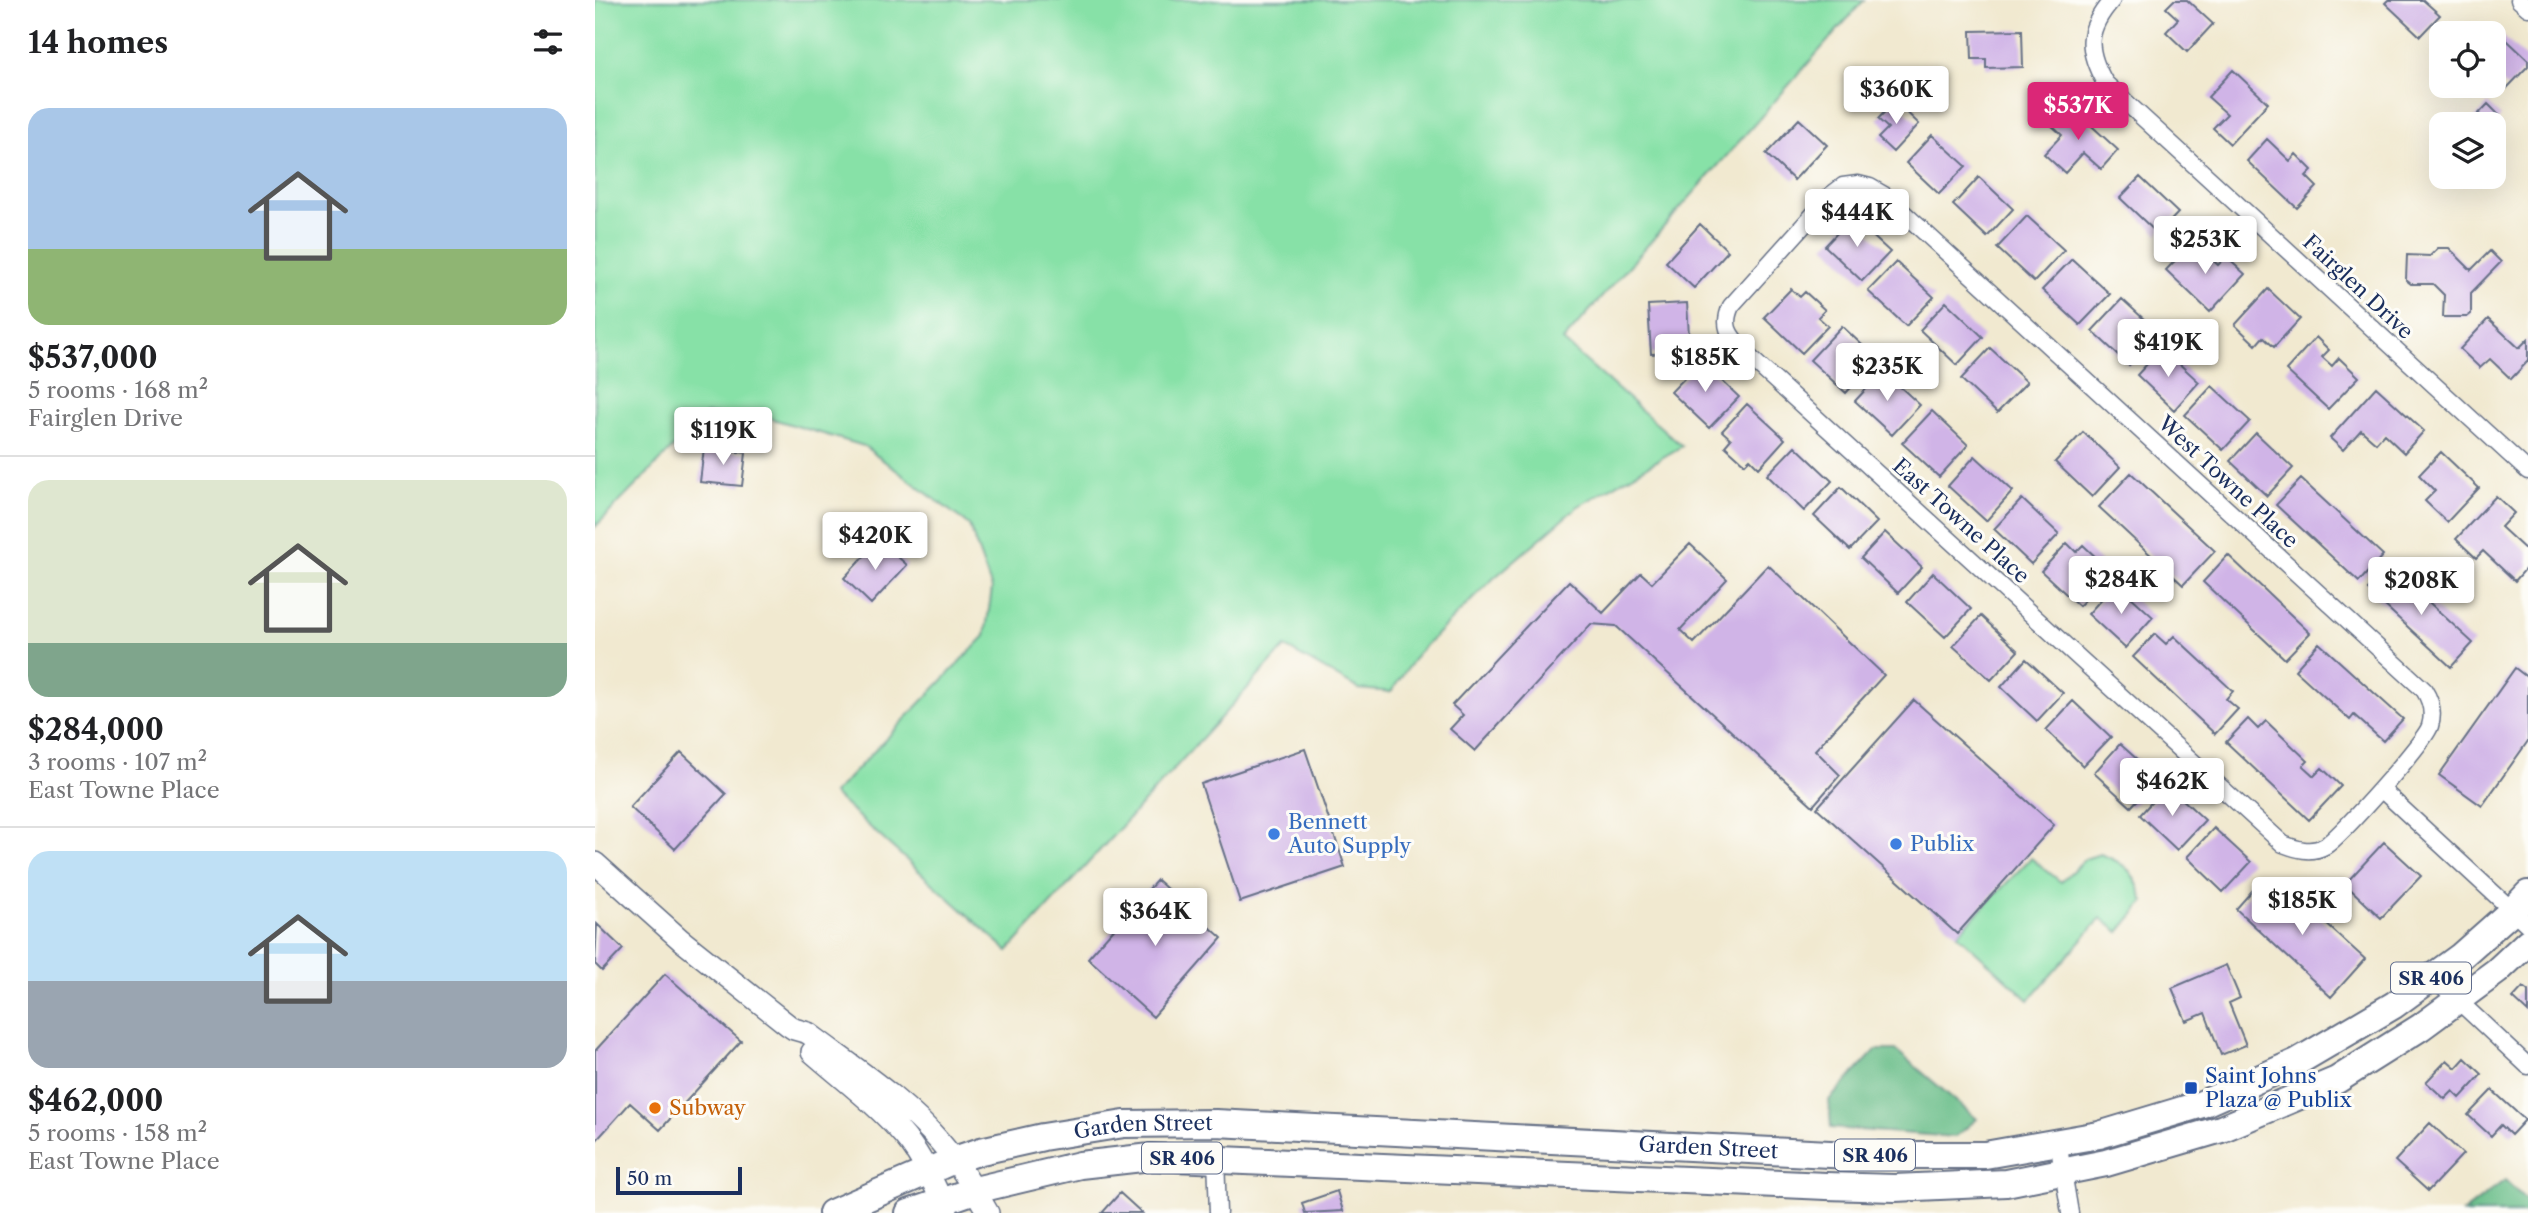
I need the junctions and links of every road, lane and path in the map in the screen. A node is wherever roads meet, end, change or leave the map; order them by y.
1 (2112, 0) edge
2 (2519, 0) edge
3 (2528, 8) edge
4 (1731, 306) joint
5 (2528, 471) edge
6 (2381, 789) junction
7 (595, 863) edge
8 (2523, 910) edge
9 (2528, 942) edge
10 (2433, 977) junction
11 (2458, 999) junction
12 (794, 1029) junction
13 (2528, 1066) edge
14 (1533, 1139) junction
15 (2058, 1142) junction
16 (1616, 1143) junction
17 (1216, 1158) junction
18 (954, 1160) junction
19 (1444, 1170) junction
20 (927, 1172) junction
21 (2063, 1172) junction
22 (1529, 1174) junction
23 (982, 1202) edge
24 (945, 1207) edge
25 (832, 1213) edge
26 (909, 1213) edge
27 (1218, 1213) edge
28 (2070, 1213) edge

1 - 5 street, Fairglen Drive
2 - 3 street
4 - 6 street, East Towne Place
4 - 6 street, West Towne Place
6 - 8 street
7 - 12 street
8 - 10 main road, Garden Street / SR 406
9 - 11 main road, Garden Street / SR 406
10 - 11 street
10 - 15 main road, Garden Street / SR 406
11 - 13 street
11 - 21 main road, Garden Street / SR 406
12 - 18 street
12 - 20 street
14 - 16 main road, Garden Street / SR 406
14 - 18 main road, Garden Street / SR 406
14 - 19 main road
15 - 16 main road, Garden Street / SR 406
15 - 21 street
16 - 22 main road
17 - 19 main road, Garden Street / SR 406
17 - 23 main road, Garden Street / SR 406
17 - 27 street
18 - 20 main road, Garden Street / SR 406
18 - 23 street
19 - 22 main road, Garden Street / SR 406
20 - 24 street
20 - 25 main road, Garden Street / SR 406
21 - 22 main road, Garden Street / SR 406
21 - 28 street
23 - 24 main road, Garden Street / SR 406
24 - 26 main road, Garden Street / SR 406

